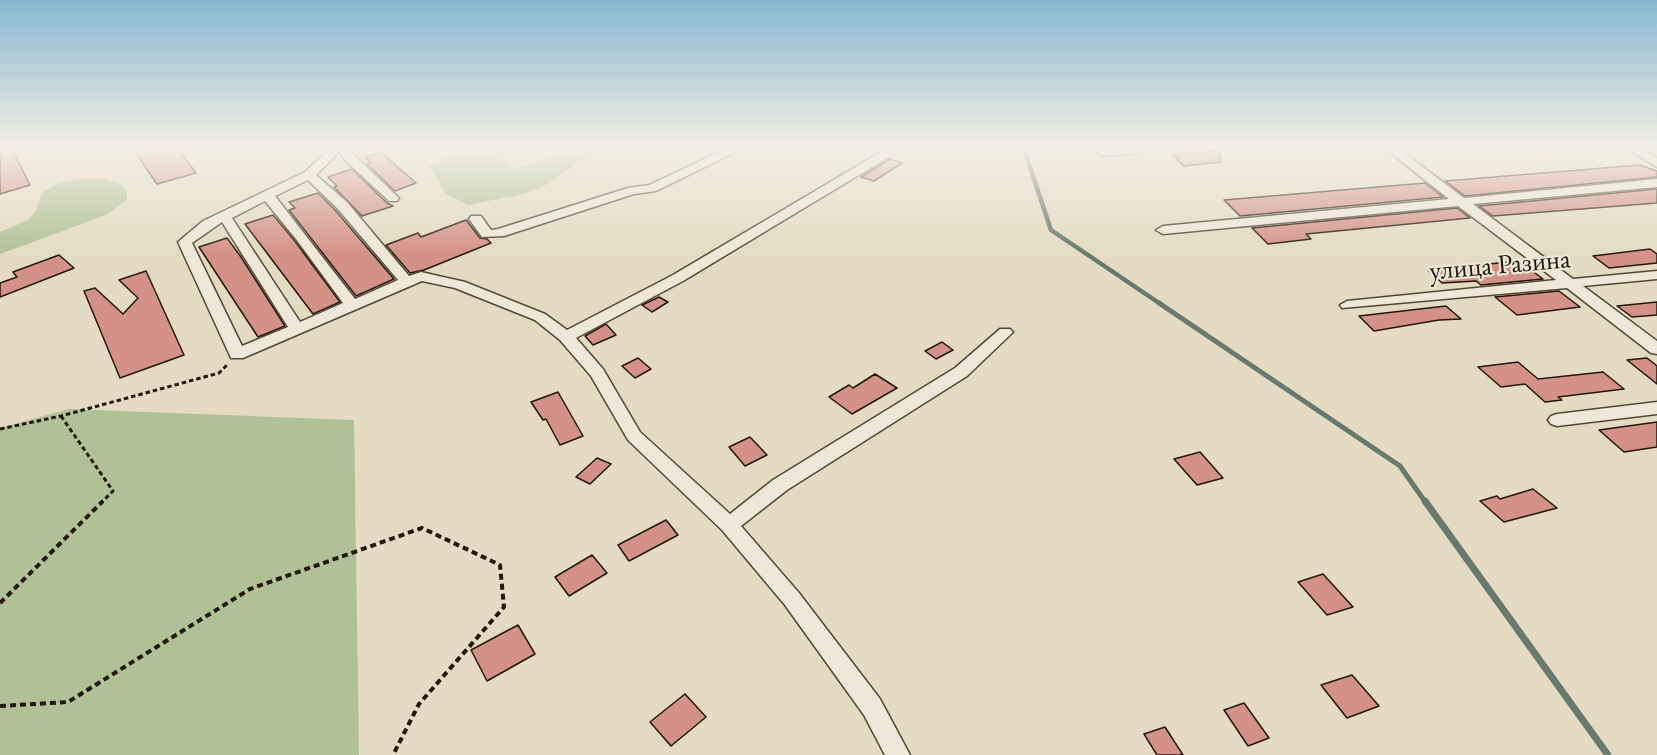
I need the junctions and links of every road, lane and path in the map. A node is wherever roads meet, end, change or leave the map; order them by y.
1 (290, 184) edge
2 (319, 184) edge
3 (378, 184) edge
4 (660, 184) edge
5 (835, 184) edge
6 (1437, 184) edge
7 (1644, 184) edge
8 (267, 195) junction
9 (393, 198) dead end
10 (1460, 201) junction
11 (224, 216) junction
12 (476, 219) dead end
13 (1164, 230) dead end
14 (1657, 275) edge
15 (407, 282) junction
16 (1574, 285) junction
17 (352, 305) junction
18 (1347, 305) dead end
19 (297, 329) junction
20 (1005, 332) dead end
21 (566, 337) junction
22 (1657, 349) edge
23 (237, 354) junction
24 (1657, 408) edge
25 (61, 416) junction
26 (1557, 420) dead end
27 (0, 429) edge
28 (729, 525) junction
29 (0, 603) edge
30 (0, 705) edge
31 (393, 755) edge
32 (898, 755) edge

1 - 8 street
2 - 15 street
3 - 9 street
4 - 12 street
5 - 21 street
6 - 10 street
7 - 10 street
8 - 11 street
8 - 17 street
10 - 13 street
10 - 16 street
11 - 19 street
11 - 23 street
14 - 16 street, улица Разина
15 - 17 street
15 - 21 street
16 - 18 street, улица Разина
16 - 22 street
17 - 19 street
19 - 23 street
20 - 28 street
21 - 28 street
23 - 25 path
24 - 26 street
25 - 27 path
25 - 29 path
28 - 32 street
30 - 31 path

